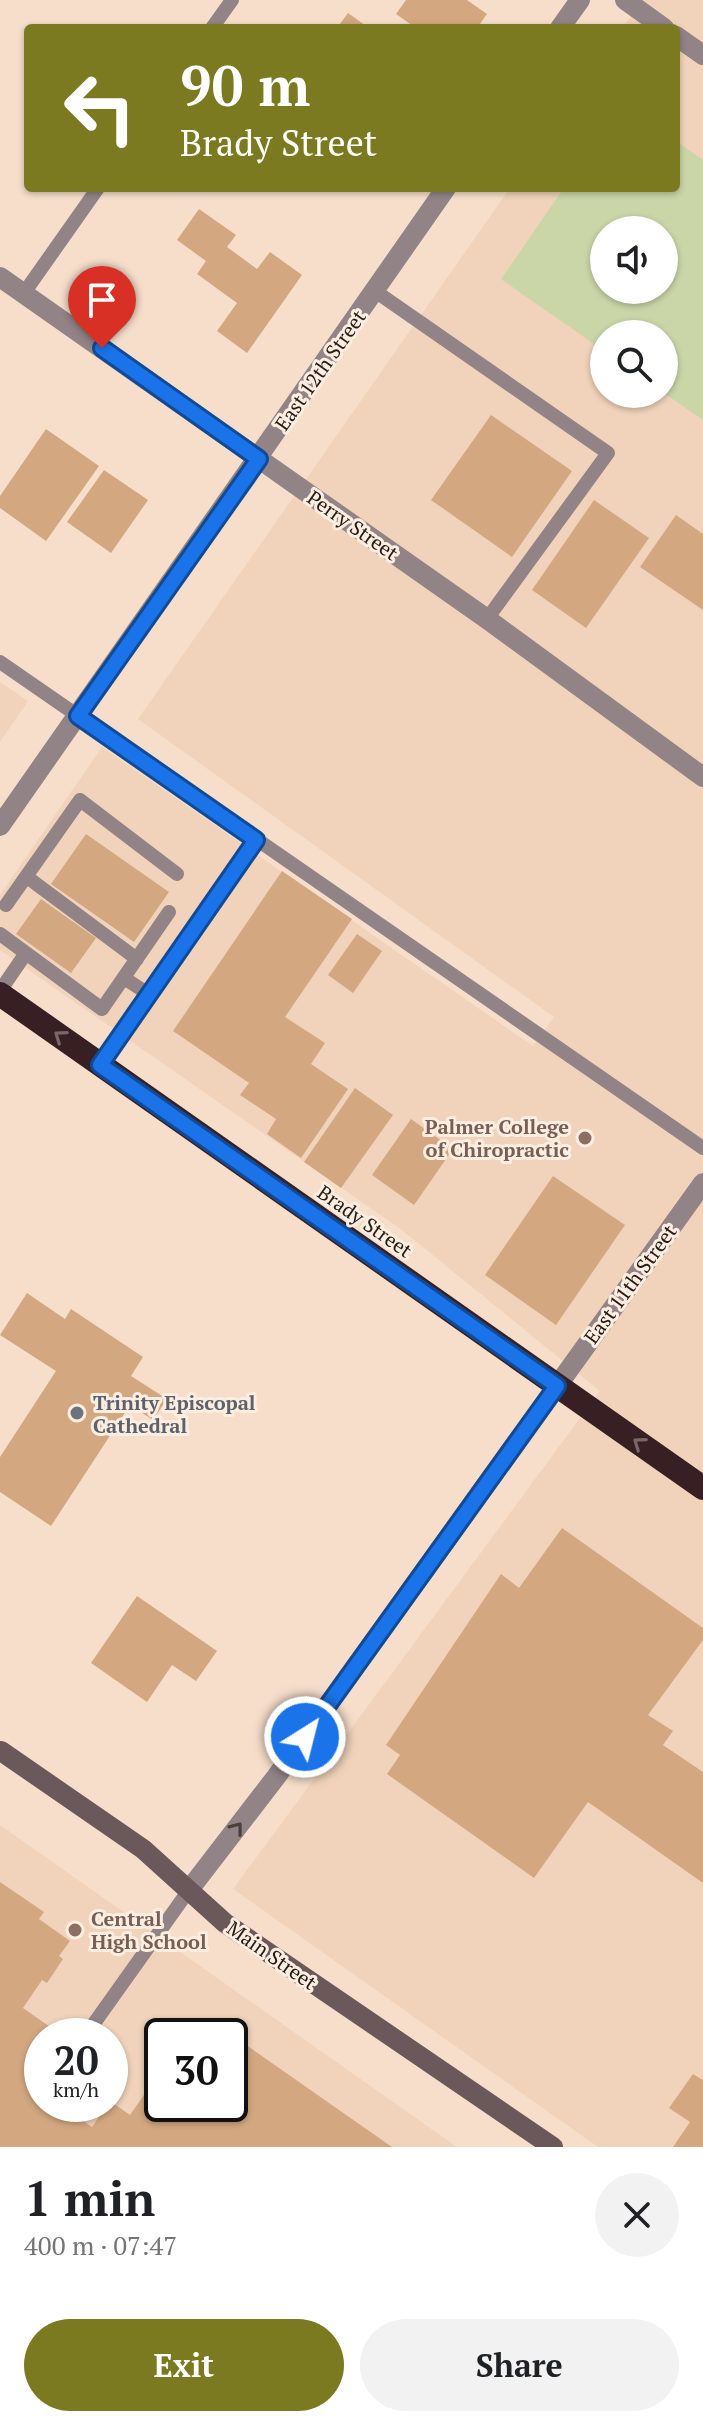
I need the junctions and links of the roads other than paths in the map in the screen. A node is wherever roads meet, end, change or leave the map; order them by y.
1 (232, 0) edge
2 (580, 0) edge
3 (625, 0) edge
4 (215, 24) edge
5 (563, 24) edge
6 (658, 24) edge
7 (680, 39) edge
8 (703, 55) edge
9 (95, 192) edge
10 (443, 192) edge
11 (0, 277) edge
12 (375, 291) junction
13 (24, 293) junction
14 (259, 459) junction
15 (487, 619) junction
16 (0, 662) edge
17 (78, 716) junction
18 (703, 777) edge
19 (0, 826) edge
20 (256, 840) junction
21 (177, 874) dead end
22 (27, 877) junction
23 (2, 907) edge
24 (169, 912) dead end
25 (0, 934) edge
26 (26, 953) junction
27 (137, 959) junction
28 (124, 978) junction
29 (0, 992) edge
30 (150, 995) junction
31 (100, 1065) junction
32 (703, 1148) edge
33 (703, 1183) edge
34 (557, 1386) junction
35 (703, 1488) edge
36 (0, 1751) edge
37 (189, 1890) junction
38 (98, 2018) edge
39 (553, 2147) edge

1 - 4 lane
2 - 5 street
3 - 6 street
7 - 8 street
9 - 13 lane
10 - 12 street, East 12th Street
11 - 13 street, Perry Street
12 - 14 street, East 12th Street
12 - 15 lane
13 - 14 street, Perry Street
14 - 15 street, Perry Street
14 - 17 street, East 12th Street
15 - 18 street, Perry Street
16 - 17 lane
17 - 19 street, East 12th Street
17 - 20 lane
20 - 30 lane
20 - 32 lane
21 - 22 lane
22 - 23 lane
22 - 27 lane
24 - 27 lane
25 - 26 lane
26 - 28 lane
26 - 29 lane
27 - 28 lane
28 - 30 lane
31 -> 29 highway, Brady Street
30 - 31 lane
31 - 34 highway, Brady Street
33 - 34 street, East 11th Street
35 -> 34 highway, Brady Street
37 -> 34 street, East 11th Street
36 - 37 street, Main Street
37 - 38 lane
37 - 39 street, Main Street

